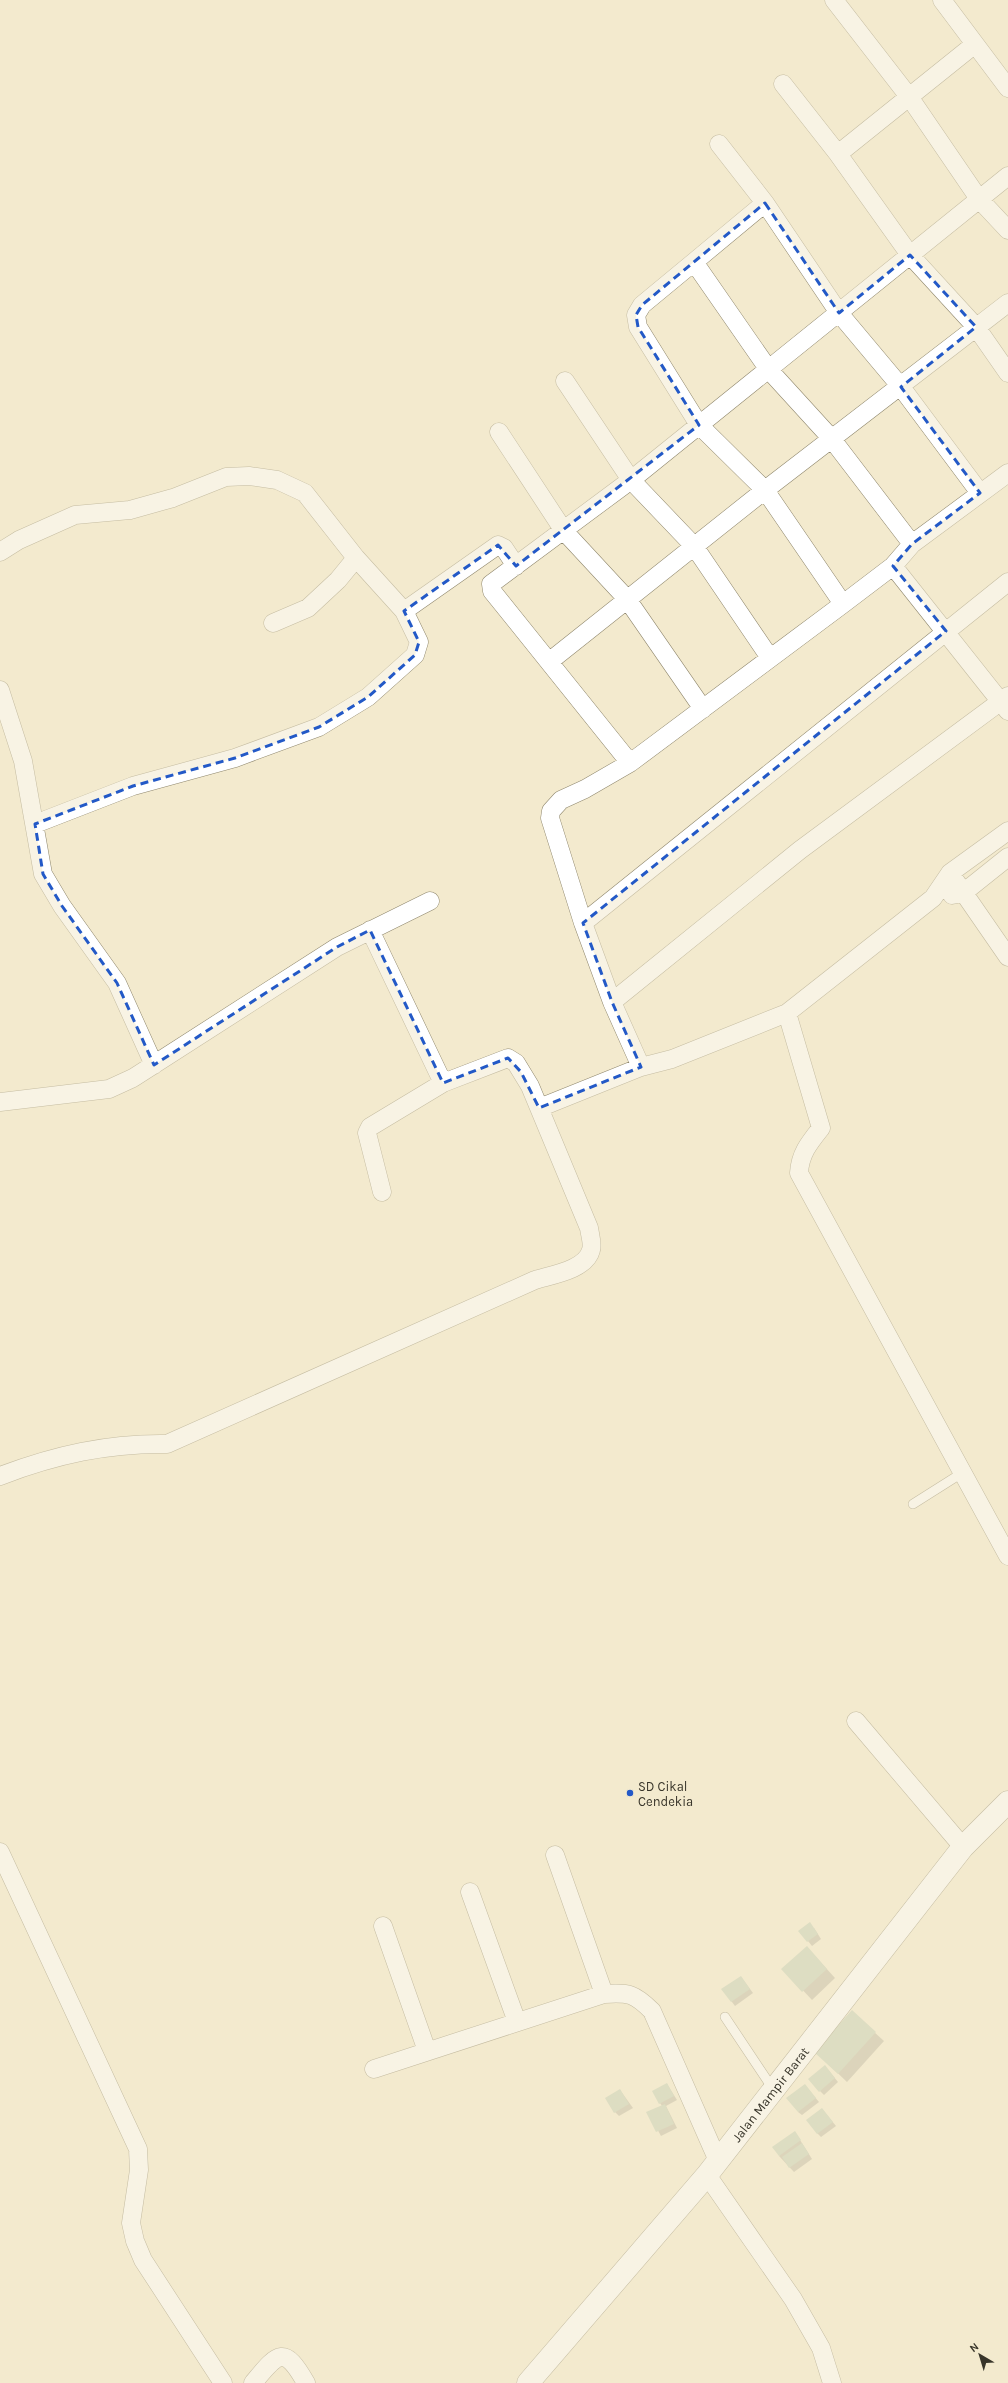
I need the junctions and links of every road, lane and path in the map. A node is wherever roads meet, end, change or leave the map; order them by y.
1 (942, 0) edge
2 (841, 2) edge
3 (975, 44) junction
4 (783, 84) dead end
5 (1008, 88) edge
6 (910, 98) junction
7 (718, 144) dead end
8 (838, 154) junction
9 (1008, 176) edge
10 (979, 199) junction
11 (765, 203) junction
12 (1008, 230) edge
13 (910, 254) junction
14 (694, 262) junction
15 (1008, 303) edge
16 (839, 313) junction
17 (976, 327) junction
18 (769, 370) junction
19 (1008, 373) edge
20 (565, 381) dead end
21 (901, 387) junction
22 (699, 425) junction
23 (499, 432) dead end
24 (831, 438) junction
25 (1008, 473) edge
26 (631, 480) junction
27 (765, 490) junction
28 (980, 493) junction
29 (564, 531) junction
30 (912, 544) junction
31 (694, 546) junction
32 (0, 552) edge
33 (356, 558) junction
34 (516, 566) junction
35 (893, 566) junction
36 (1008, 582) edge
37 (627, 599) junction
38 (843, 604) junction
39 (404, 612) junction
40 (273, 624) dead end
41 (946, 631) junction
42 (770, 658) junction
43 (550, 661) junction
44 (0, 690) edge
45 (1006, 703) edge
46 (703, 709) junction
47 (630, 762) junction
48 (35, 824) junction
49 (1008, 831) edge
50 (1008, 857) edge
51 (950, 873) junction
52 (963, 893) junction
53 (933, 898) junction
54 (430, 901) dead end
55 (583, 923) junction
56 (370, 930) junction
57 (1008, 956) edge
58 (612, 1002) junction
59 (787, 1013) junction
60 (154, 1065) junction
61 (641, 1067) junction
62 (443, 1084) junction
63 (0, 1102) edge
64 (539, 1108) junction
65 (382, 1192) dead end
66 (962, 1473) junction
67 (0, 1476) edge
68 (913, 1504) dead end
69 (1008, 1556) edge
70 (856, 1721) dead end
71 (1008, 1802) edge
72 (963, 1847) junction
73 (0, 1852) edge
74 (556, 1855) dead end
75 (470, 1892) dead end
76 (382, 1926) dead end
77 (604, 1994) junction
78 (725, 2017) dead end
79 (517, 2022) junction
80 (427, 2051) junction
81 (374, 2069) dead end
82 (773, 2089) junction
83 (712, 2168) junction
84 (223, 2383) edge
85 (253, 2383) edge
86 (306, 2383) edge
87 (528, 2383) edge
88 (832, 2383) edge

1 - 3 street
2 - 6 street
3 - 5 street
3 - 6 street
4 - 8 street
6 - 8 street
6 - 10 street
7 - 11 street
8 - 13 street
9 - 10 street
10 - 12 street
10 - 13 street
11 - 14 street
11 - 16 street
13 - 16 street
13 - 17 street
14 - 18 street
14 - 22 street
15 - 17 street
16 - 18 street
16 - 21 street
17 - 19 street
17 - 21 street
18 - 22 street
18 - 24 street
20 - 26 street
21 - 24 street
21 - 28 street
22 - 26 street
22 - 27 street
23 - 29 street
24 - 27 street
24 - 30 street
25 - 28 street
26 - 29 street
26 - 31 street
27 - 31 street
27 - 38 street
28 - 30 street
29 - 34 street
29 - 37 street
30 - 35 street
31 - 37 street
31 - 42 street
32 - 33 street
33 - 39 street
33 - 40 street
34 - 39 street
34 - 43 street
35 - 38 street
35 - 41 street
36 - 41 street
37 - 43 street
37 - 46 street
38 - 42 street
39 - 48 street
41 - 45 street
41 - 55 street
42 - 46 street
43 - 47 street
44 - 48 street
45 - 58 street
46 - 47 street
47 - 55 street
48 - 60 street
49 - 51 street
50 - 52 street
51 - 52 street
51 - 53 street
52 - 53 street
52 - 57 street
53 - 59 street
54 - 56 street
55 - 58 street
56 - 60 street
56 - 62 street
58 - 61 street
59 - 61 street
59 - 66 street
60 - 63 street
61 - 64 street
62 - 64 street
62 - 65 street
64 - 67 street
66 - 68 lane
66 - 69 street
70 - 72 street
71 - 72 street, Jalan Mampir Barat
72 - 82 street, Jalan Mampir Barat
73 - 84 street
74 - 77 street
75 - 79 street
76 - 80 street
77 - 79 street
77 - 83 street
78 - 82 lane
79 - 80 street
80 - 81 street
82 - 83 street, Jalan Mampir Barat
83 - 87 street, Jalan Mampir Barat
83 - 88 street
85 - 86 street

